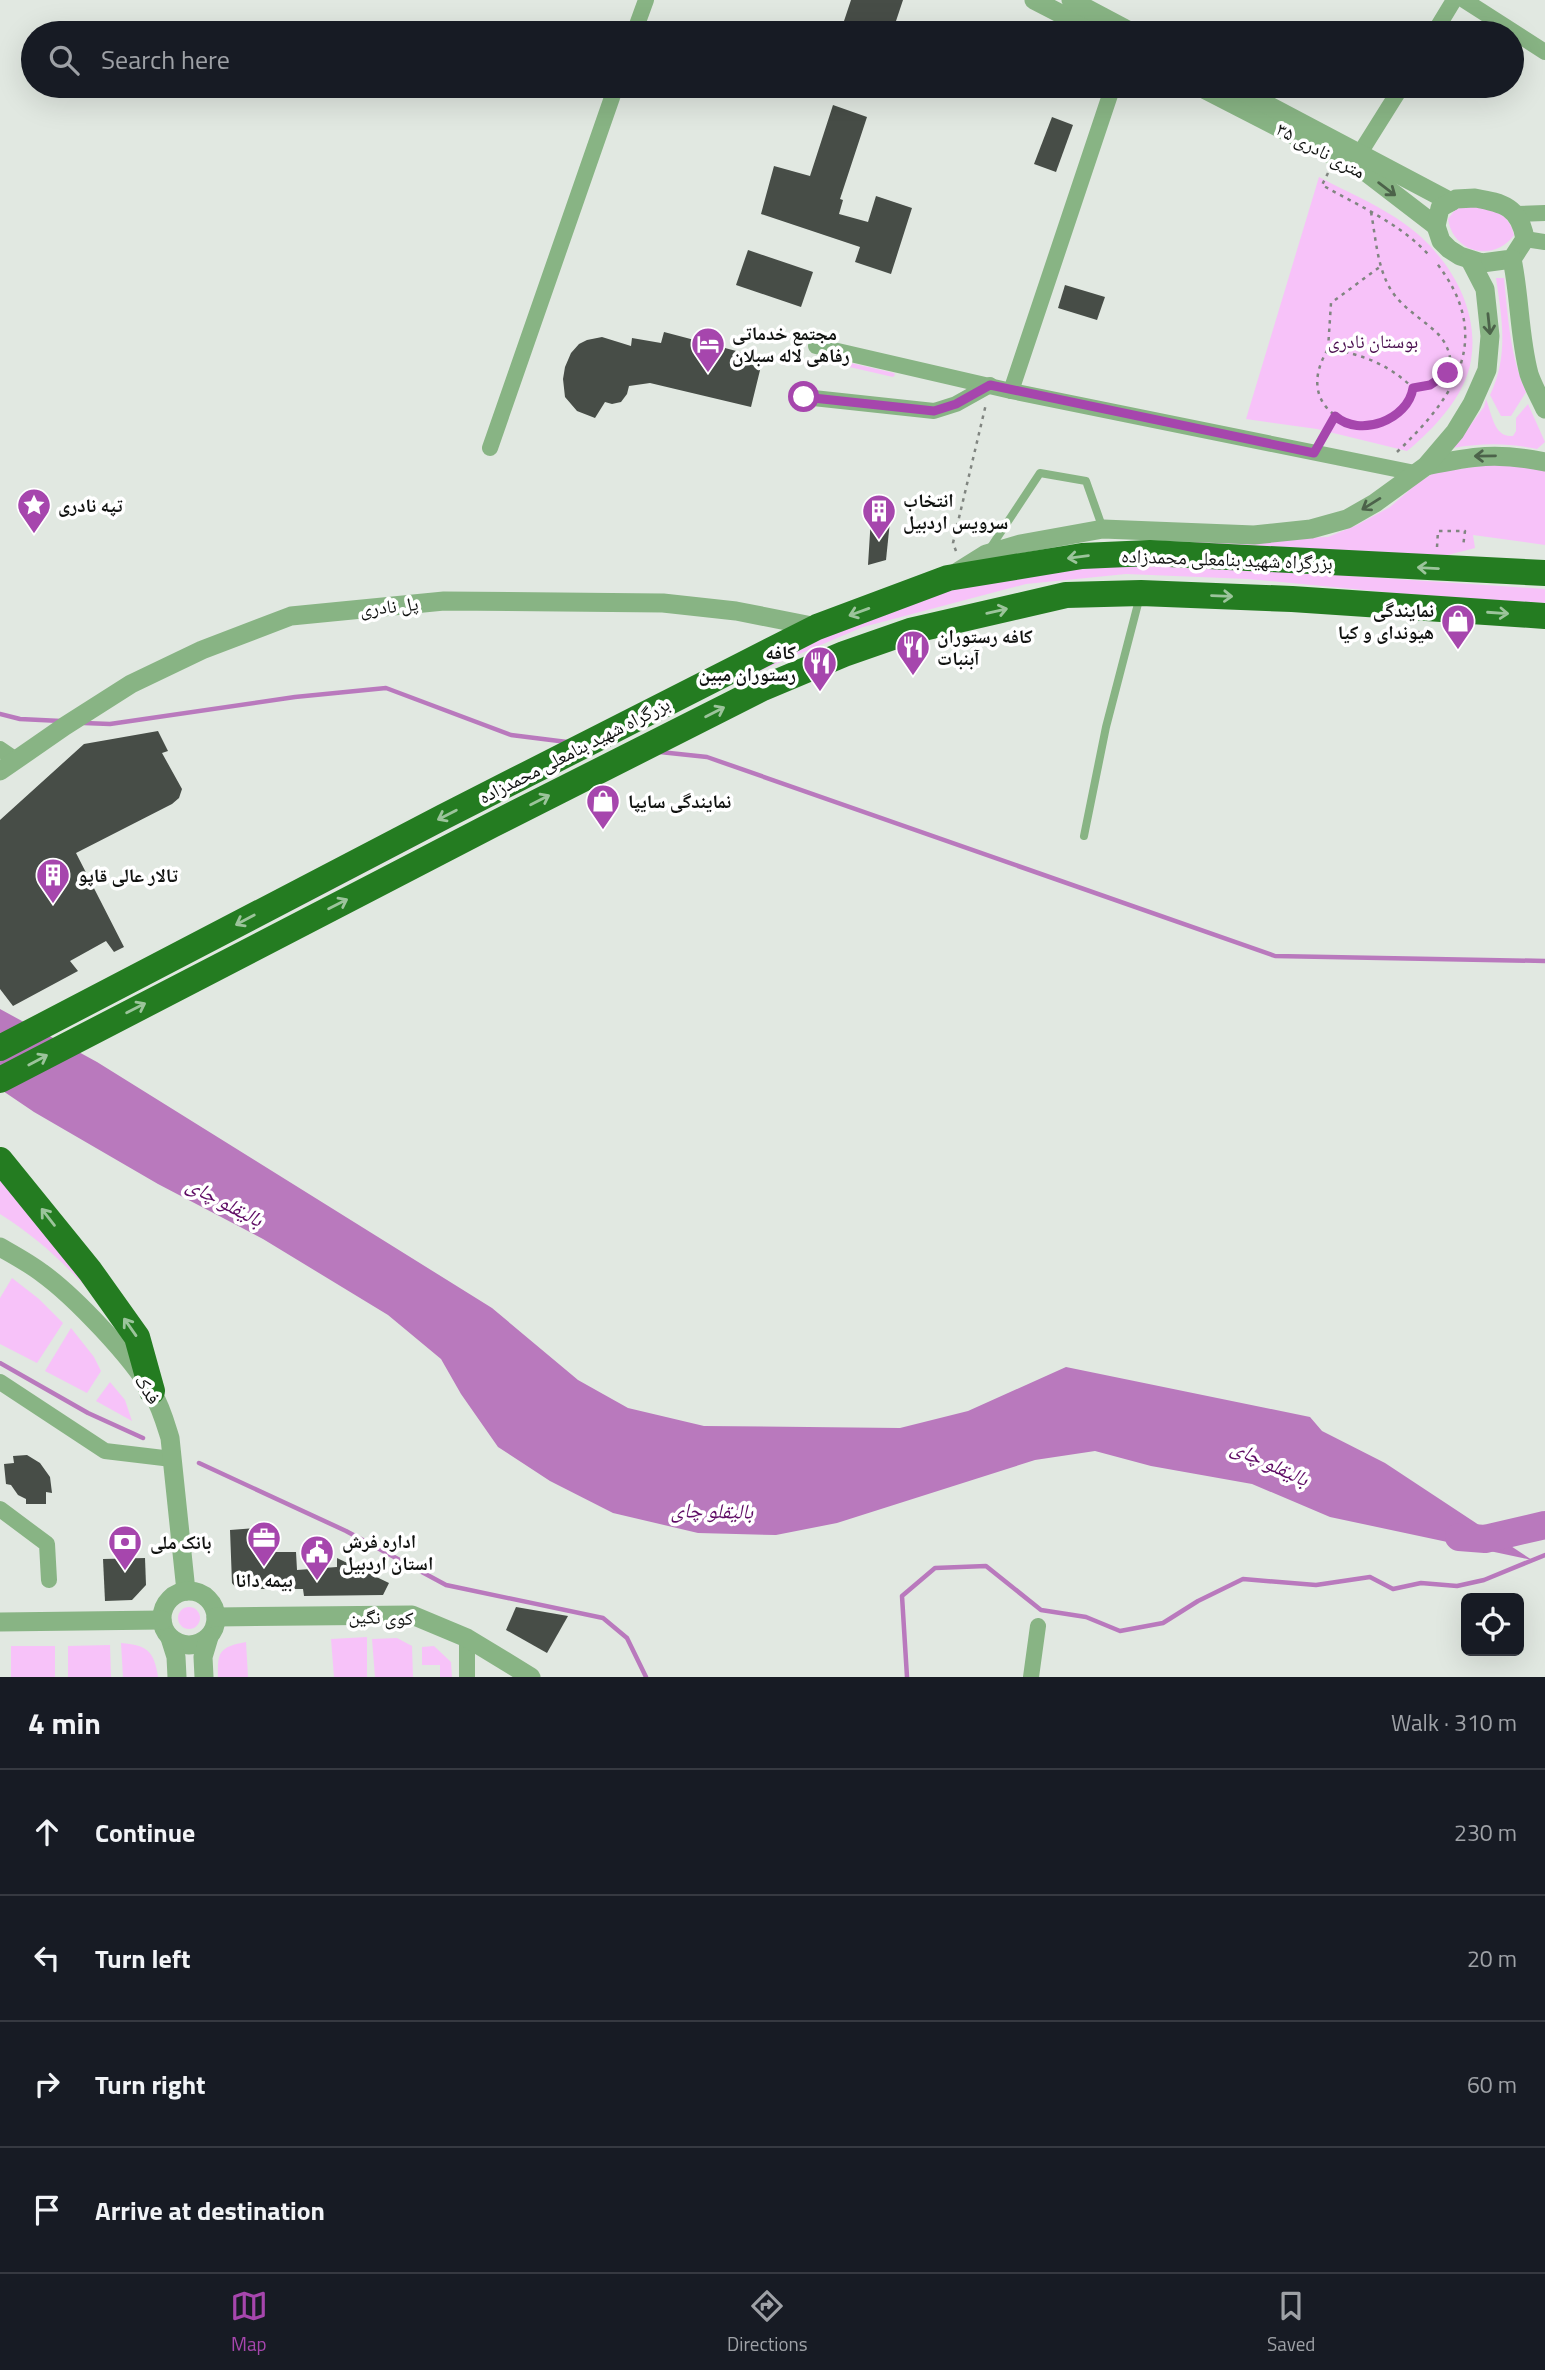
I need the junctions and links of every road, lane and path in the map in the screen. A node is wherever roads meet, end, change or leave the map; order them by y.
1 (646, 0) edge
2 (1034, 0) edge
3 (1070, 0) edge
4 (1454, 0) edge
5 (1464, 0) edge
6 (638, 21) edge
7 (1075, 21) edge
8 (1110, 21) edge
9 (1441, 21) edge
10 (1497, 21) edge
11 (1524, 39) edge
12 (1545, 52) edge
13 (612, 98) edge
14 (1109, 98) edge
15 (1221, 98) edge
16 (1255, 98) edge
17 (1394, 98) edge
18 (1360, 153) junction
19 (1335, 157) junction
20 (1451, 202) junction
21 (1371, 212) junction
22 (1545, 213) edge
23 (1517, 214) junction
24 (1436, 226) junction
25 (1525, 239) junction
26 (1545, 242) edge
27 (1512, 259) junction
28 (1470, 260) junction
29 (1381, 267) junction
30 (817, 346) dead end
31 (1328, 349) junction
32 (1450, 369) junction
33 (1459, 373) junction
34 (990, 385) junction
35 (1413, 388) junction
36 (1012, 391) junction
37 (804, 397) dead end
38 (1545, 409) edge
39 (1335, 416) junction
40 (490, 448) dead end
41 (1314, 453) junction
42 (1545, 462) edge
43 (1382, 467) junction
44 (1420, 470) junction
45 (1102, 529) junction
46 (1438, 531) dead end
47 (1465, 531) dead end
48 (986, 554) junction
49 (955, 573) junction
50 (1545, 573) edge
51 (1141, 593) junction
52 (1545, 617) edge
53 (817, 627) junction
54 (1403, 631) dead end
55 (1429, 633) dead end
56 (5, 760) edge
57 (1084, 836) dead end
58 (0, 1048) edge
59 (0, 1080) edge
60 (0, 1160) edge
61 (0, 1247) edge
62 (0, 1382) edge
63 (152, 1391) junction
64 (172, 1459) junction
65 (0, 1509) edge
66 (50, 1580) dead end
67 (186, 1591) junction
68 (216, 1617) junction
69 (162, 1620) junction
70 (0, 1622) edge
71 (1038, 1626) dead end
72 (209, 1637) junction
73 (170, 1638) junction
74 (467, 1638) junction
75 (177, 1677) edge
76 (204, 1677) edge
77 (467, 1677) edge
78 (531, 1677) edge
79 (1031, 1677) edge

1 - 6 street
2 - 7 street
3 - 8 street
4 - 9 street
5 - 10 street
11 - 12 street
13 - 40 street
14 - 36 street
15 - 19 street, ۳۵ متری نادری
16 - 18 street, ۳۵ متری نادری
17 - 18 street
18 - 20 street, ۳۵ متری نادری
19 - 21 path
19 -> 24 street, ۳۵ متری نادری
20 - 23 street
20 - 24 street
21 - 29 path
21 - 33 path
22 - 23 street
23 - 25 street
24 - 28 street
25 - 26 street
25 - 27 street
27 - 28 street
27 - 38 street
28 -> 44 street
29 - 31 path
29 - 32 path
30 - 34 street
31 - 35 path
31 - 39 path
32 - 33 path
32 - 35 path
33 - 43 path
34 - 36 street
34 - 37 street
34 - 49 path
35 - 39 path
36 - 41 street
39 - 41 path
41 - 43 street
42 -> 44 street
43 - 44 street
44 -> 45 street
45 - 48 street
45 - 48 lane
46 - 47 path
48 - 49 street
50 -> 49 highway, بزرگراه شهید بنامعلی محمدزاده
49 -> 53 highway, بزرگراه شهید بنامعلی محمدزاده
51 -> 52 highway, بزرگراه شهید بنامعلی محمدزاده
51 - 57 lane
59 -> 51 highway, بزرگراه شهید بنامعلی محمدزاده
53 - 56 street, پل نادری
53 -> 58 highway, بزرگراه شهید بنامعلی محمدزاده
54 - 55 path
63 -> 60 highway
61 - 63 street, فدک
62 - 64 street
63 - 64 street, فدک
64 - 67 street, فدک
65 - 66 street
67 - 68 street
67 - 69 street
68 - 72 street
68 - 74 street, کوی نگین
69 - 70 street
69 - 73 street
71 - 79 street
72 - 73 street
72 - 76 street
73 - 75 street
74 - 77 street
74 - 78 street, کوی نگین

